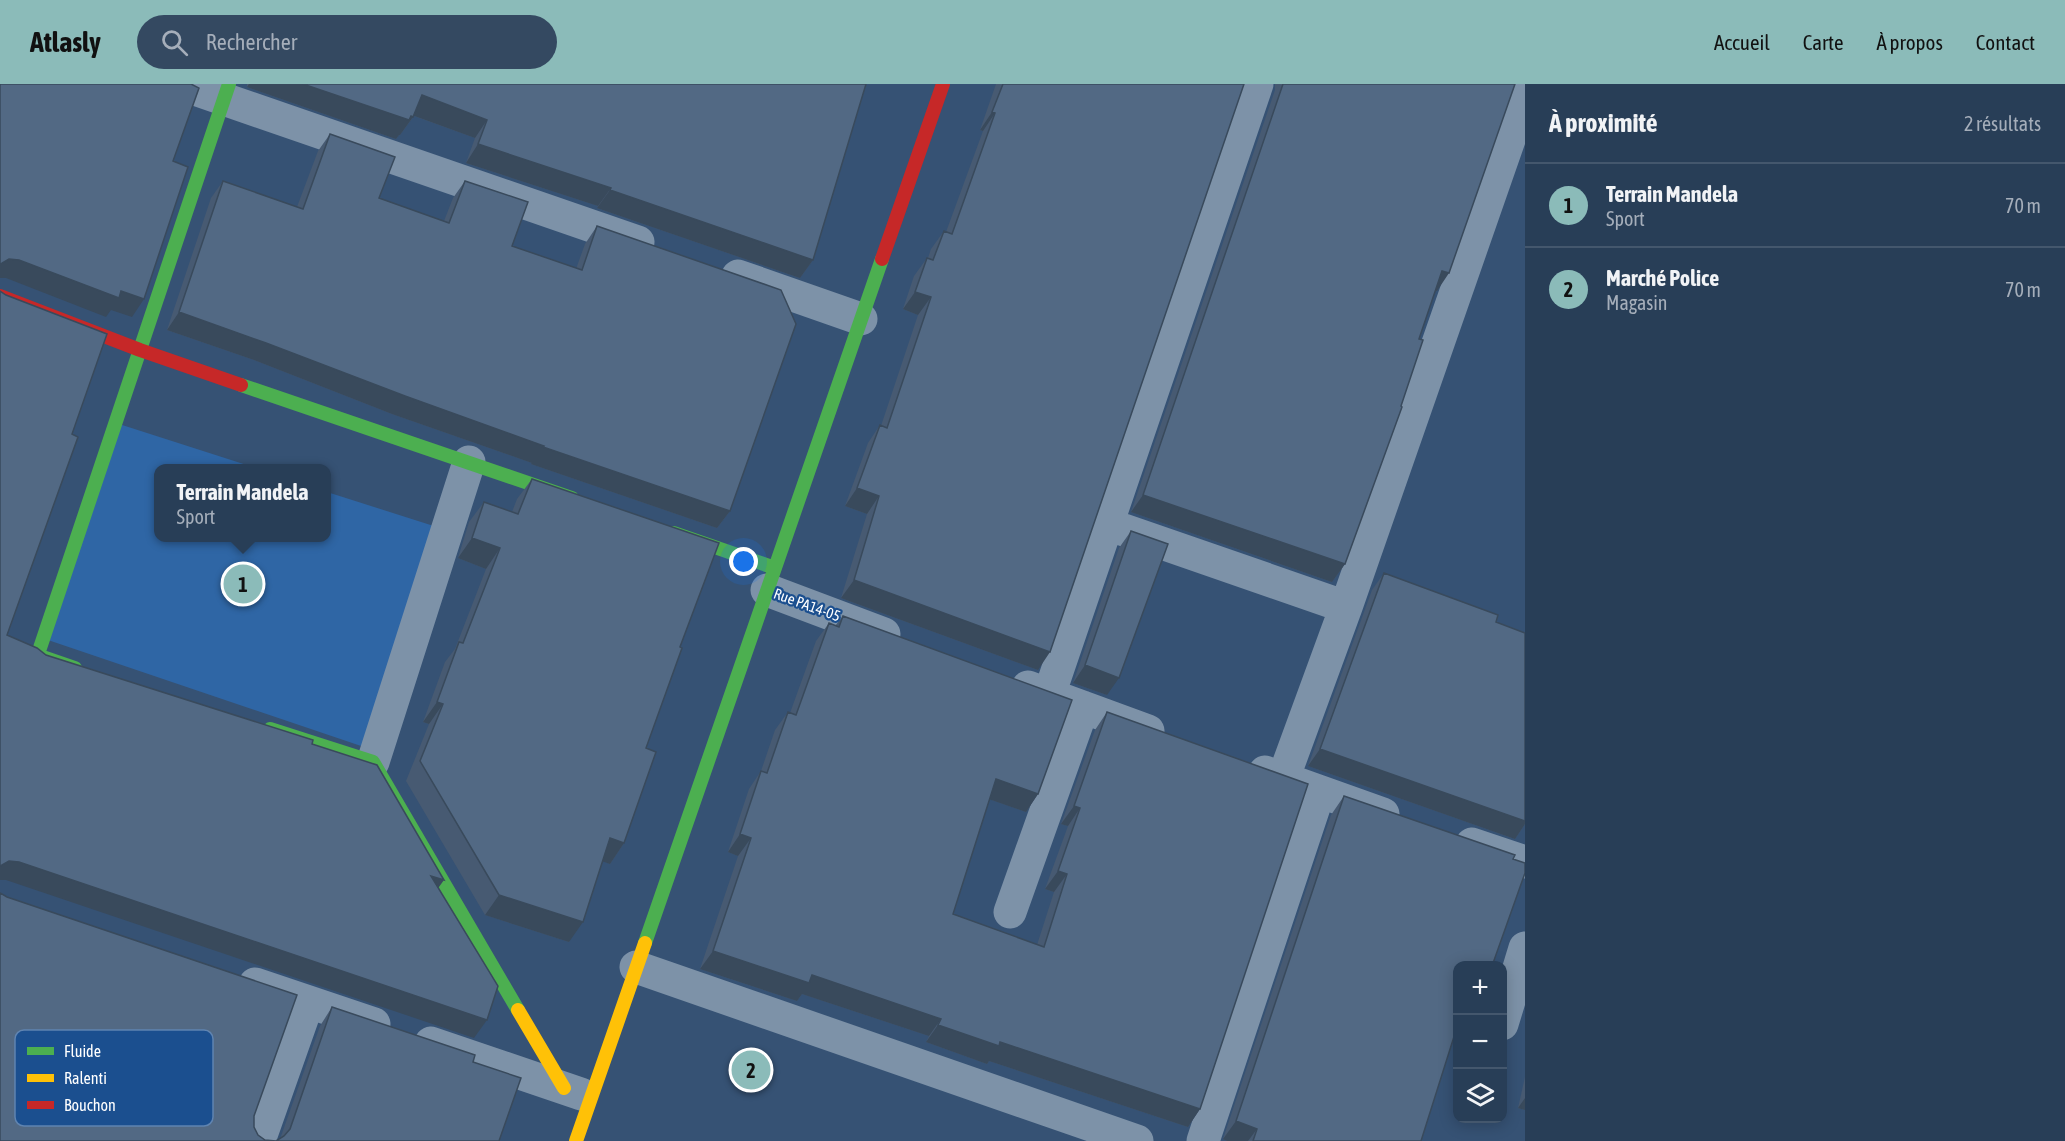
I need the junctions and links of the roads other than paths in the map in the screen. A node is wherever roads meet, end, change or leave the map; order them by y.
1 (180, 84) edge
2 (943, 84) edge
3 (1257, 84) edge
4 (226, 91) edge
5 (1525, 94) edge
6 (1512, 173) edge
7 (671, 253) edge
8 (705, 265) edge
9 (0, 296) edge
10 (861, 319) junction
11 (140, 350) junction
12 (469, 462) junction
13 (582, 501) edge
14 (1107, 524) junction
15 (661, 529) edge
16 (771, 579) junction
17 (1346, 608) junction
18 (908, 643) edge
19 (88, 672) edge
20 (1005, 679) edge
21 (1049, 695) junction
22 (1083, 707) junction
23 (259, 726) edge
24 (1172, 739) edge
25 (373, 762) junction
26 (1239, 763) edge
27 (1283, 779) junction
28 (1319, 792) junction
29 (1406, 821) edge
30 (1449, 836) edge
31 (1525, 862) edge
32 (1010, 912) dead end
33 (1525, 948) edge
34 (636, 967) junction
35 (231, 976) edge
36 (308, 1002) junction
37 (1505, 1015) edge
38 (578, 1092) junction
39 (259, 1141) edge
40 (576, 1141) edge
41 (1137, 1141) edge
42 (1203, 1141) edge

1 - 4 street
2 - 10 street
3 - 14 street
4 - 7 street
4 - 11 street
5 - 6 street
6 - 17 street
8 - 10 street
9 - 11 street
10 - 16 street
11 - 12 street
11 - 19 street
12 - 13 street
12 - 25 street
14 - 17 street
14 - 21 street
15 - 16 street
16 - 18 street, Rue PA14-05
16 - 34 street
17 - 27 street
20 - 21 street
21 - 22 street
22 - 24 street
22 - 32 street
23 - 25 street
25 - 38 street
26 - 27 street
27 - 28 street
28 - 29 street
28 - 42 street
30 - 31 street
33 - 37 street
34 - 38 street
34 - 41 street
35 - 36 street
36 - 38 street
36 - 39 street
38 - 40 street

